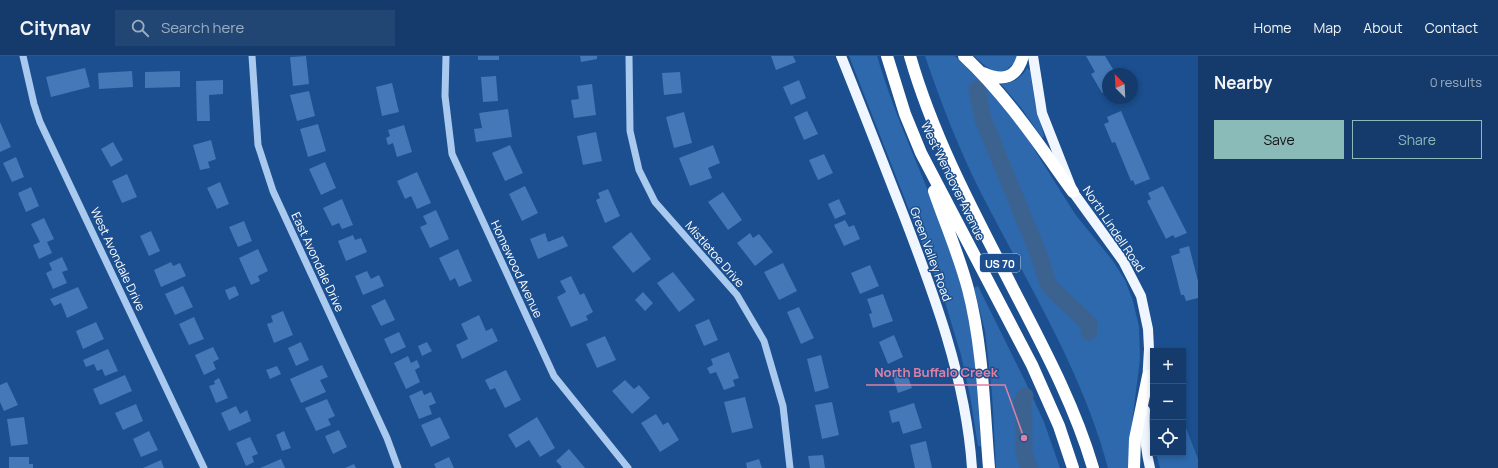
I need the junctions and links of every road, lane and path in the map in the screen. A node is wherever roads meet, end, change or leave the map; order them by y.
1 (23, 56) edge
2 (252, 56) edge
3 (446, 56) edge
4 (629, 56) edge
5 (841, 56) edge
6 (887, 56) edge
7 (910, 56) edge
8 (964, 56) edge
9 (1023, 56) edge
10 (1033, 56) edge
11 (980, 71) junction
12 (921, 153) junction
13 (1073, 192) junction
14 (1148, 376) junction
15 (204, 468) edge
16 (398, 468) edge
17 (628, 468) edge
18 (790, 468) edge
19 (972, 468) edge
20 (988, 468) edge
21 (1073, 468) edge
22 (1093, 468) edge
23 (1134, 468) edge
24 (1150, 468) edge

1 - 15 street, West Avondale Drive
2 - 16 street, East Avondale Drive
3 - 17 street, Homewood Avenue
4 - 18 street, Mistletoe Drive
5 - 19 main road, Green Valley Road
6 - 12 highway, West Wendover Avenue / US 70
7 - 22 highway, West Wendover Avenue / US 70
8 - 11 highway
9 - 11 highway
10 - 13 main road, North Lindell Road
11 - 13 highway
12 - 20 highway
12 - 21 highway, West Wendover Avenue / US 70
13 - 14 main road, North Lindell Road
14 - 23 highway
14 - 24 main road, North Lindell Road

